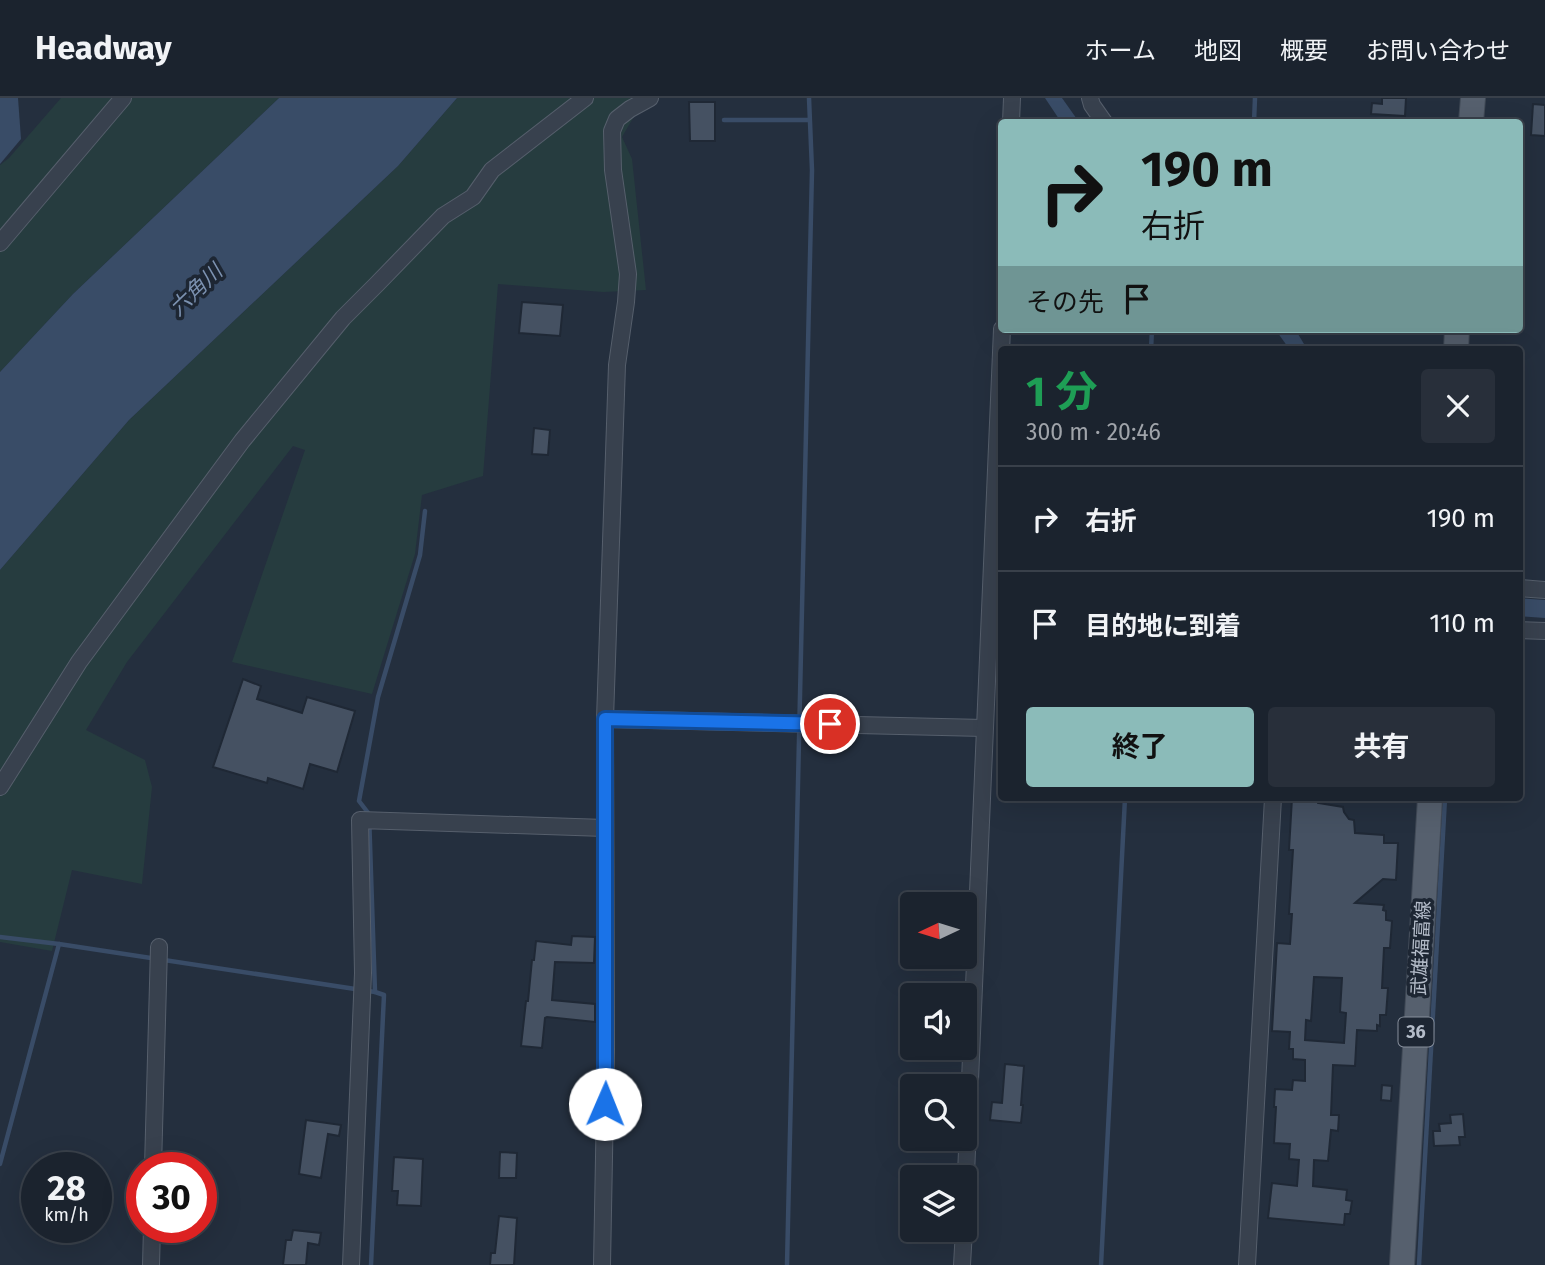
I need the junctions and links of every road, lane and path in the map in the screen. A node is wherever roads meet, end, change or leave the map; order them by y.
1 (123, 98) edge
2 (585, 98) edge
3 (650, 98) edge
4 (1012, 98) edge
5 (1090, 98) edge
6 (1473, 98) edge
7 (1011, 119) edge
8 (1102, 119) edge
9 (1471, 119) edge
10 (0, 243) edge
11 (998, 465) edge
12 (1523, 588) edge
13 (1545, 590) edge
14 (1523, 630) edge
15 (1545, 631) edge
16 (605, 719) junction
17 (984, 727) junction
18 (0, 787) edge
19 (1273, 801) edge
20 (1430, 801) edge
21 (605, 828) junction
22 (159, 947) dead end
23 (153, 1152) edge
24 (966, 1165) edge
25 (963, 1242) edge
26 (152, 1243) edge
27 (151, 1265) edge
28 (351, 1265) edge
29 (602, 1265) edge
30 (962, 1265) edge
31 (1247, 1265) edge
32 (1402, 1265) edge

1 - 10 street
2 - 18 street
3 - 16 street
4 - 7 street
5 - 8 street
6 - 9 main road
11 - 17 street
12 - 13 street
14 - 15 street
16 - 17 street
16 - 21 street
17 - 24 street
19 - 31 street
20 - 32 main road, 武雄福富線 / 36
21 - 28 street
21 - 29 street
22 - 23 street
25 - 30 street
26 - 27 street

